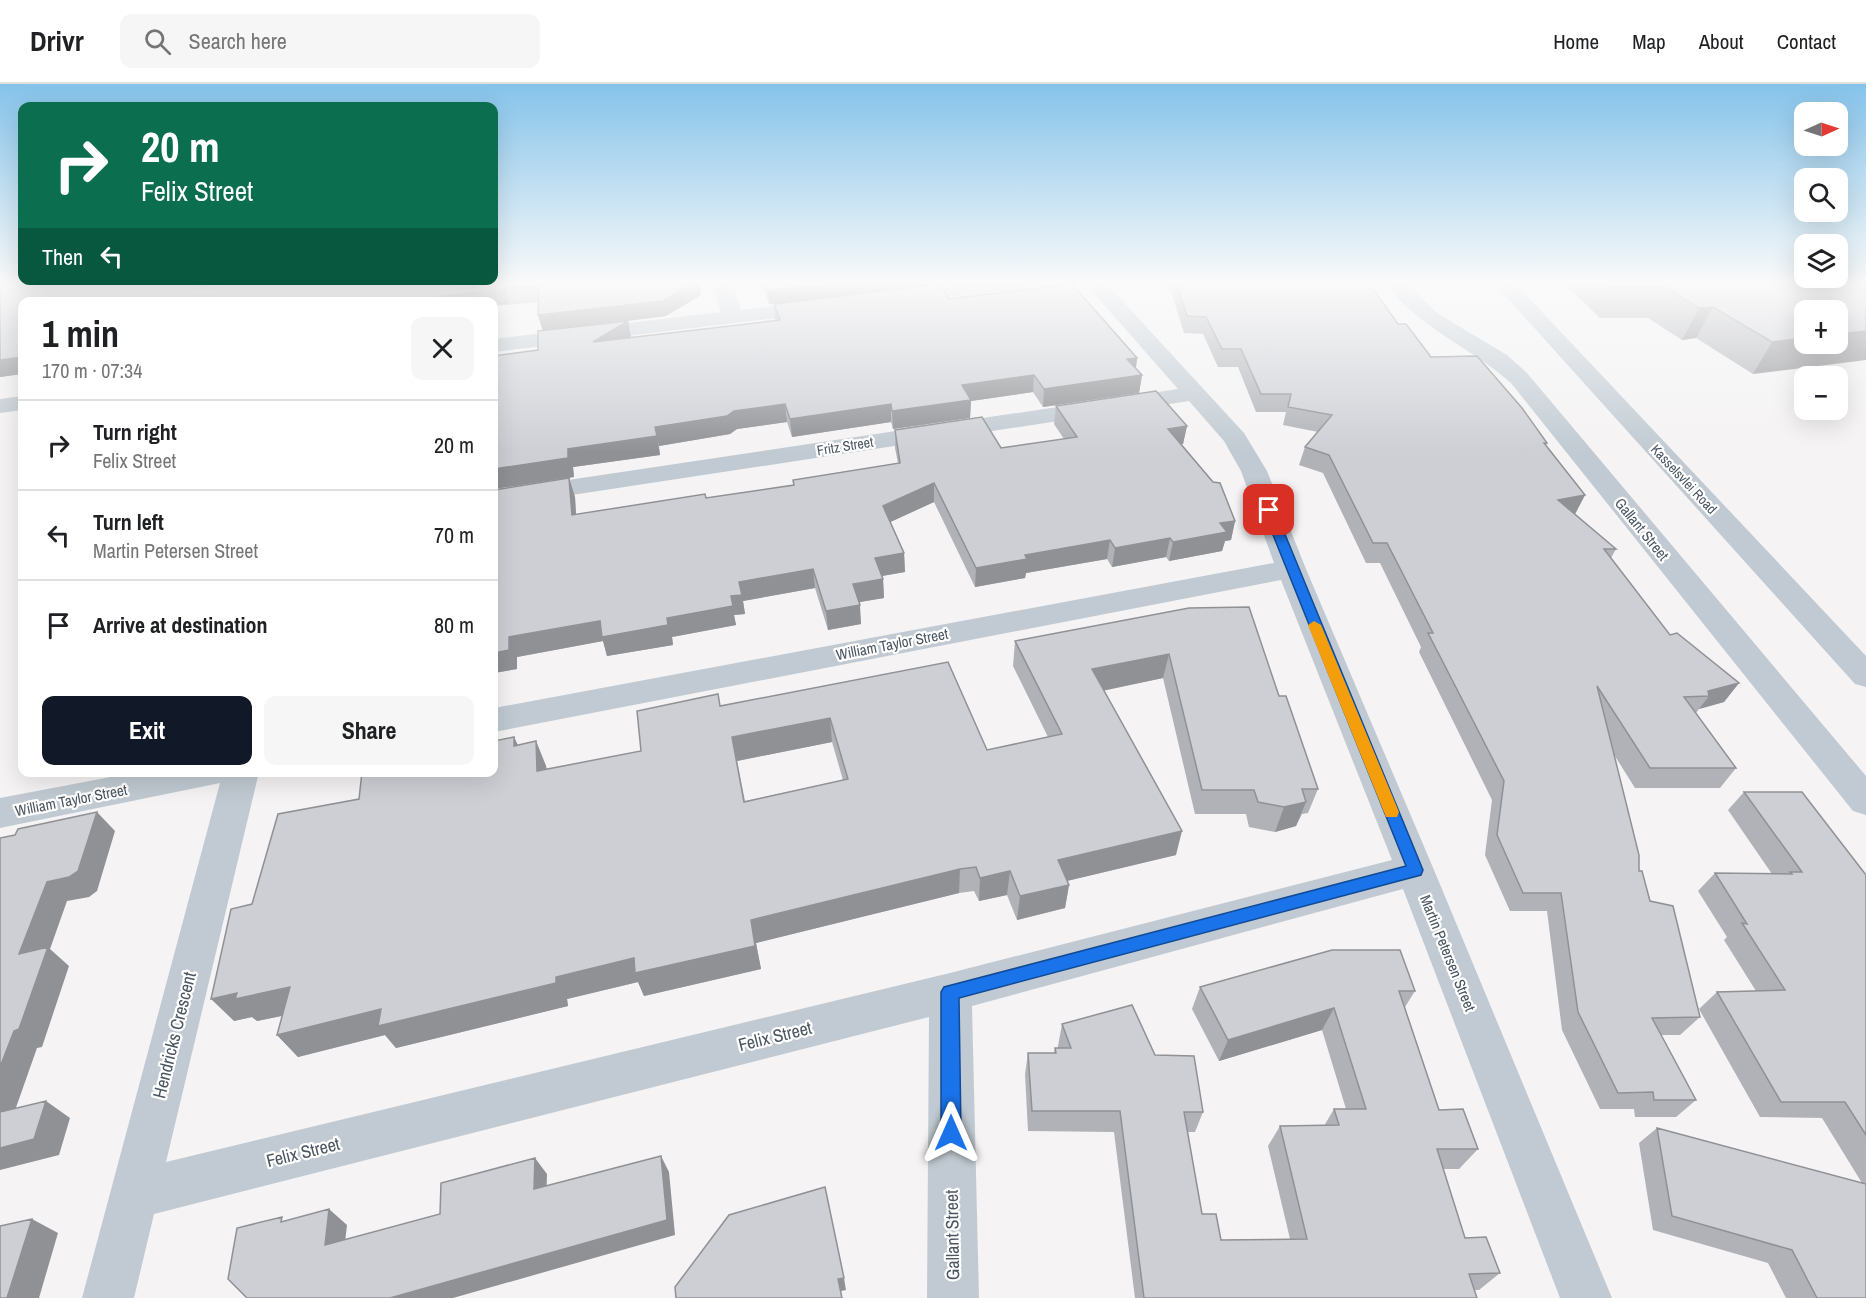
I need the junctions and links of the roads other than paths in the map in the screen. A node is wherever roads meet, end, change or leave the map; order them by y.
1 (555, 339) edge
2 (1146, 339) edge
3 (1465, 339) edge
4 (1555, 339) edge
5 (498, 346) edge
6 (1196, 393) junction
7 (18, 404) edge
8 (0, 406) edge
9 (498, 498) edge
10 (1291, 569) junction
11 (1866, 676) edge
12 (498, 719) edge
13 (186, 777) edge
14 (241, 777) edge
15 (1866, 801) edge
16 (0, 813) edge
17 (1415, 870) junction
18 (950, 992) junction
19 (133, 1195) junction
20 (108, 1298) edge
21 (953, 1298) edge
22 (1586, 1298) edge

1 - 5 street
2 - 6 street, Martin Petersen Street
3 - 15 street, Gallant Street
4 - 11 street, Kasselsvlei Road
6 - 9 street, Fritz Street
6 - 10 street, Martin Petersen Street
7 - 8 street
10 - 12 street, William Taylor Street
10 - 17 street, Martin Petersen Street
13 - 16 street, William Taylor Street
14 - 19 street, Hendricks Crescent
17 - 18 street, Felix Street
17 - 22 street, Martin Petersen Street
18 - 19 street, Felix Street
18 - 21 street, Gallant Street
19 - 20 street, Hendricks Crescent

